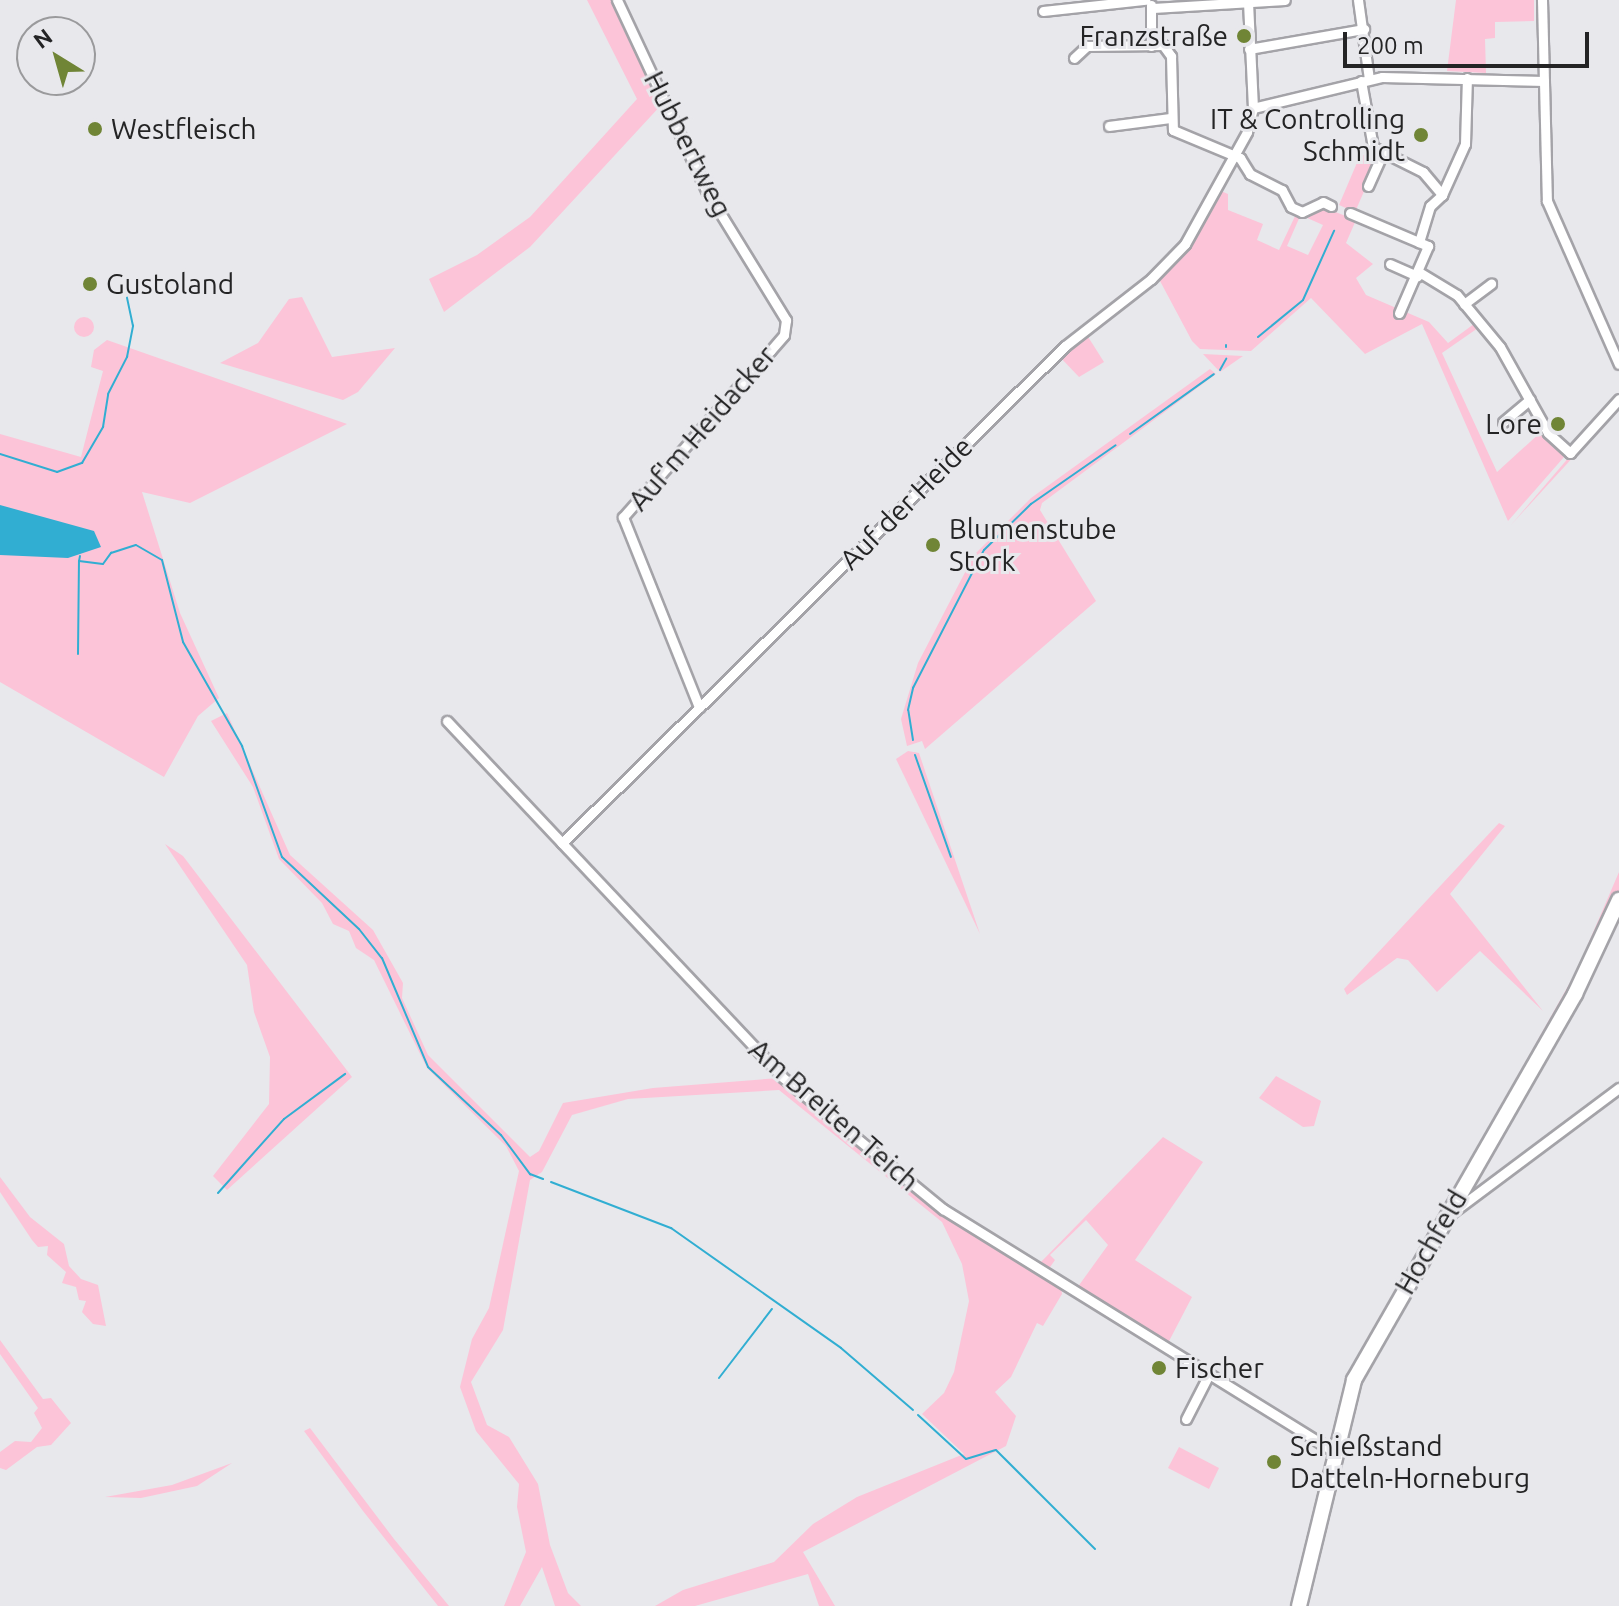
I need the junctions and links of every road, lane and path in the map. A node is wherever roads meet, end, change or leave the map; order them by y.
1 (617, 0) edge
2 (1285, 0) edge
3 (1358, 0) edge
4 (1542, 0) edge
5 (1149, 3) edge
6 (1248, 3) edge
7 (1043, 11) dead end
8 (1364, 29) junction
9 (1151, 46) junction
10 (1249, 49) junction
11 (1074, 58) dead end
12 (1467, 78) junction
13 (1365, 80) junction
14 (1544, 81) junction
15 (1253, 108) junction
16 (1171, 118) junction
17 (1109, 126) dead end
18 (1383, 153) junction
19 (1234, 155) junction
20 (1368, 186) dead end
21 (1442, 195) junction
22 (1331, 206) dead end
23 (1350, 213) dead end
24 (1419, 242) junction
25 (1390, 264) dead end
26 (1418, 274) junction
27 (767, 284) joint
28 (1491, 284) dead end
29 (1464, 304) junction
30 (1399, 313) dead end
31 (1619, 364) edge
32 (1530, 399) junction
33 (1619, 399) edge
34 (1503, 422) dead end
35 (699, 707) junction
36 (447, 721) dead end
37 (562, 843) junction
38 (1619, 900) edge
39 (1619, 1088) edge
40 (1447, 1216) junction
41 (1208, 1376) junction
42 (1186, 1419) dead end
43 (1334, 1451) junction
44 (1299, 1606) edge

1 - 27 street, Hubbertweg
2 - 6 street
3 - 8 street
4 - 14 street
5 - 6 street
5 - 7 street
5 - 9 street
6 - 10 street
8 - 10 street
8 - 13 street
9 - 11 street
9 - 16 street
10 - 15 street
12 - 13 street
12 - 14 street
12 - 21 street
13 - 15 street
13 - 18 street
14 - 31 street
15 - 19 street, Auf der Heide
16 - 17 street
16 - 19 street
18 - 20 street
18 - 21 street
19 - 22 street
19 - 35 street, Auf der Heide
21 - 24 street
23 - 24 street
24 - 26 street
25 - 26 street
26 - 29 street
26 - 30 street
27 - 35 street, Auf'm Heidacker
28 - 29 street
29 - 32 street
32 - 33 street
32 - 34 street
35 - 37 street, Auf der Heide
36 - 37 street, Am Breiten Teich
37 - 41 street, Am Breiten Teich
38 - 40 street, Hochfeld
39 - 40 street
40 - 43 street, Hochfeld
41 - 42 street
41 - 43 street, Am Breiten Teich
43 - 44 street, Hochfeld

